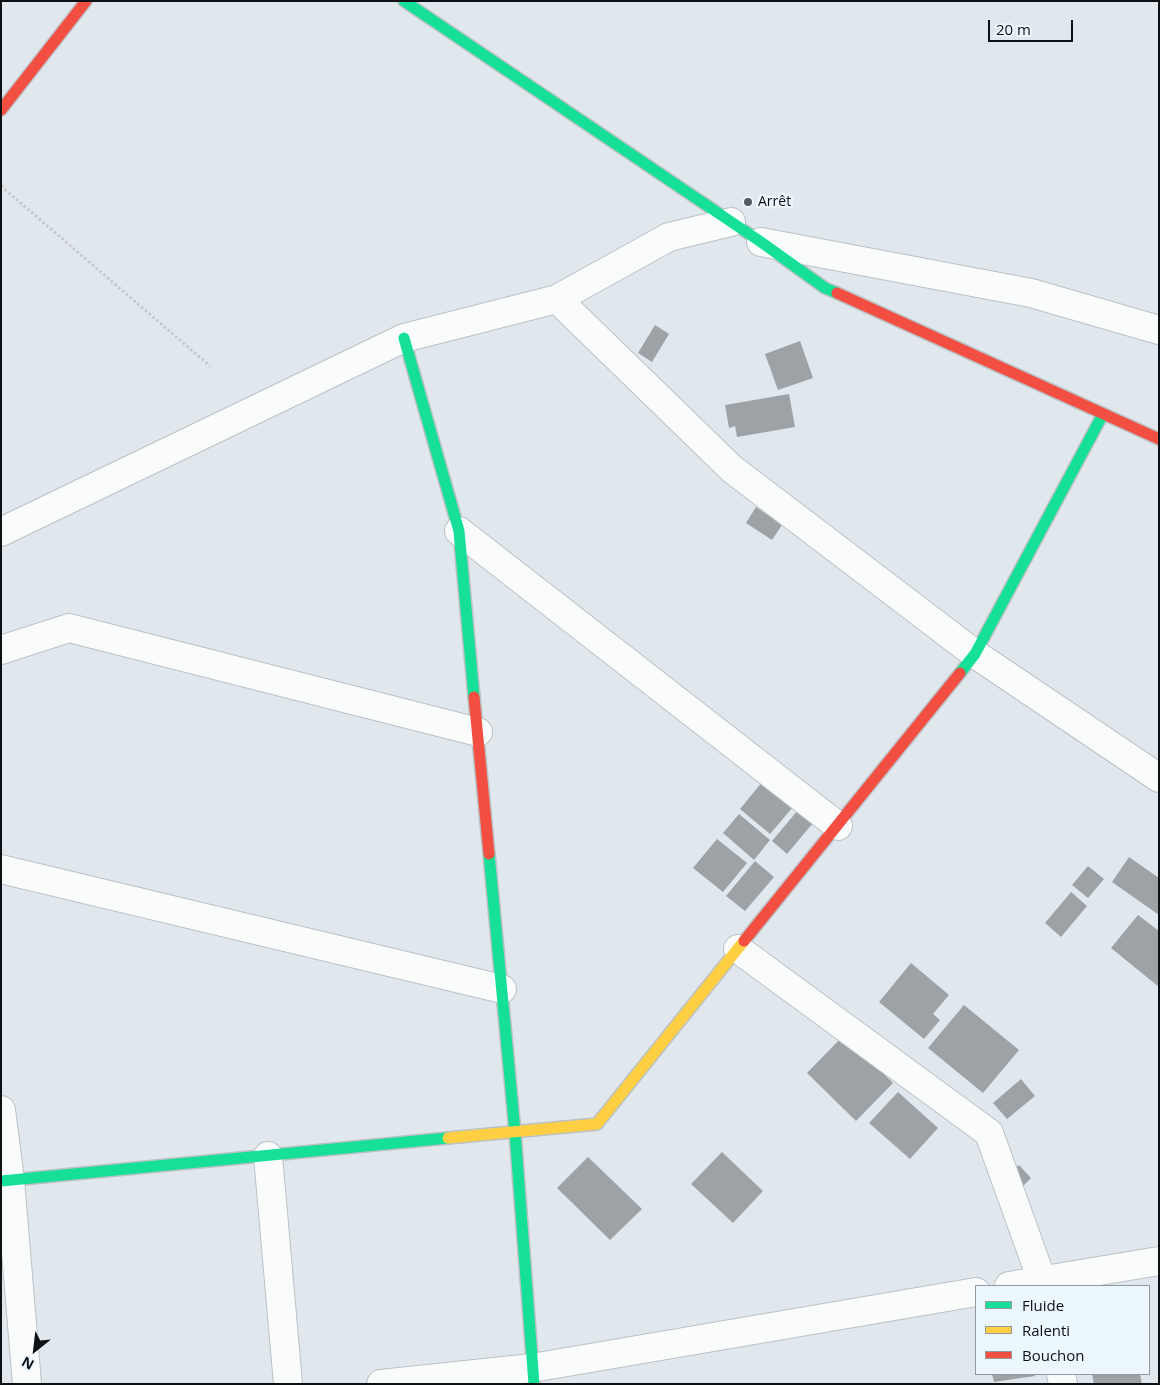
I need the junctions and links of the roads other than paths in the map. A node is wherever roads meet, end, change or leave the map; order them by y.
1 (86, 1) edge
2 (404, 1) edge
3 (1, 110) edge
4 (731, 222) junction
5 (760, 242) junction
6 (557, 299) junction
7 (1159, 330) edge
8 (404, 338) junction
9 (1103, 414) junction
10 (1159, 439) edge
11 (459, 531) junction
12 (1, 532) edge
13 (1, 650) edge
14 (975, 654) junction
15 (478, 732) junction
16 (1159, 778) edge
17 (838, 826) junction
18 (1, 869) edge
19 (738, 949) junction
20 (502, 989) junction
21 (1, 1110) edge
22 (515, 1132) junction
23 (268, 1156) junction
24 (5, 1181) edge
25 (1159, 1261) edge
26 (1044, 1283) edge
27 (1021, 1285) edge
28 (975, 1292) edge
29 (533, 1376) edge
30 (27, 1384) edge
31 (288, 1384) edge
32 (381, 1384) edge

1 - 3 street
2 - 4 street
4 - 5 street
4 - 6 street
5 - 7 street
5 - 9 street
6 - 8 street
6 - 14 street
8 - 11 street
8 - 12 street
9 - 10 street
9 - 14 street
11 - 15 street
11 - 17 street
13 - 15 street
14 - 16 street
14 - 17 street
15 - 20 street
17 - 19 street
18 - 20 street
19 - 22 street
19 - 26 street
20 - 22 street
21 - 24 street
22 - 23 street
22 - 29 street
23 - 24 street
23 - 31 street
24 - 30 street
25 - 26 street
26 - 27 street
28 - 29 street
29 - 32 street

